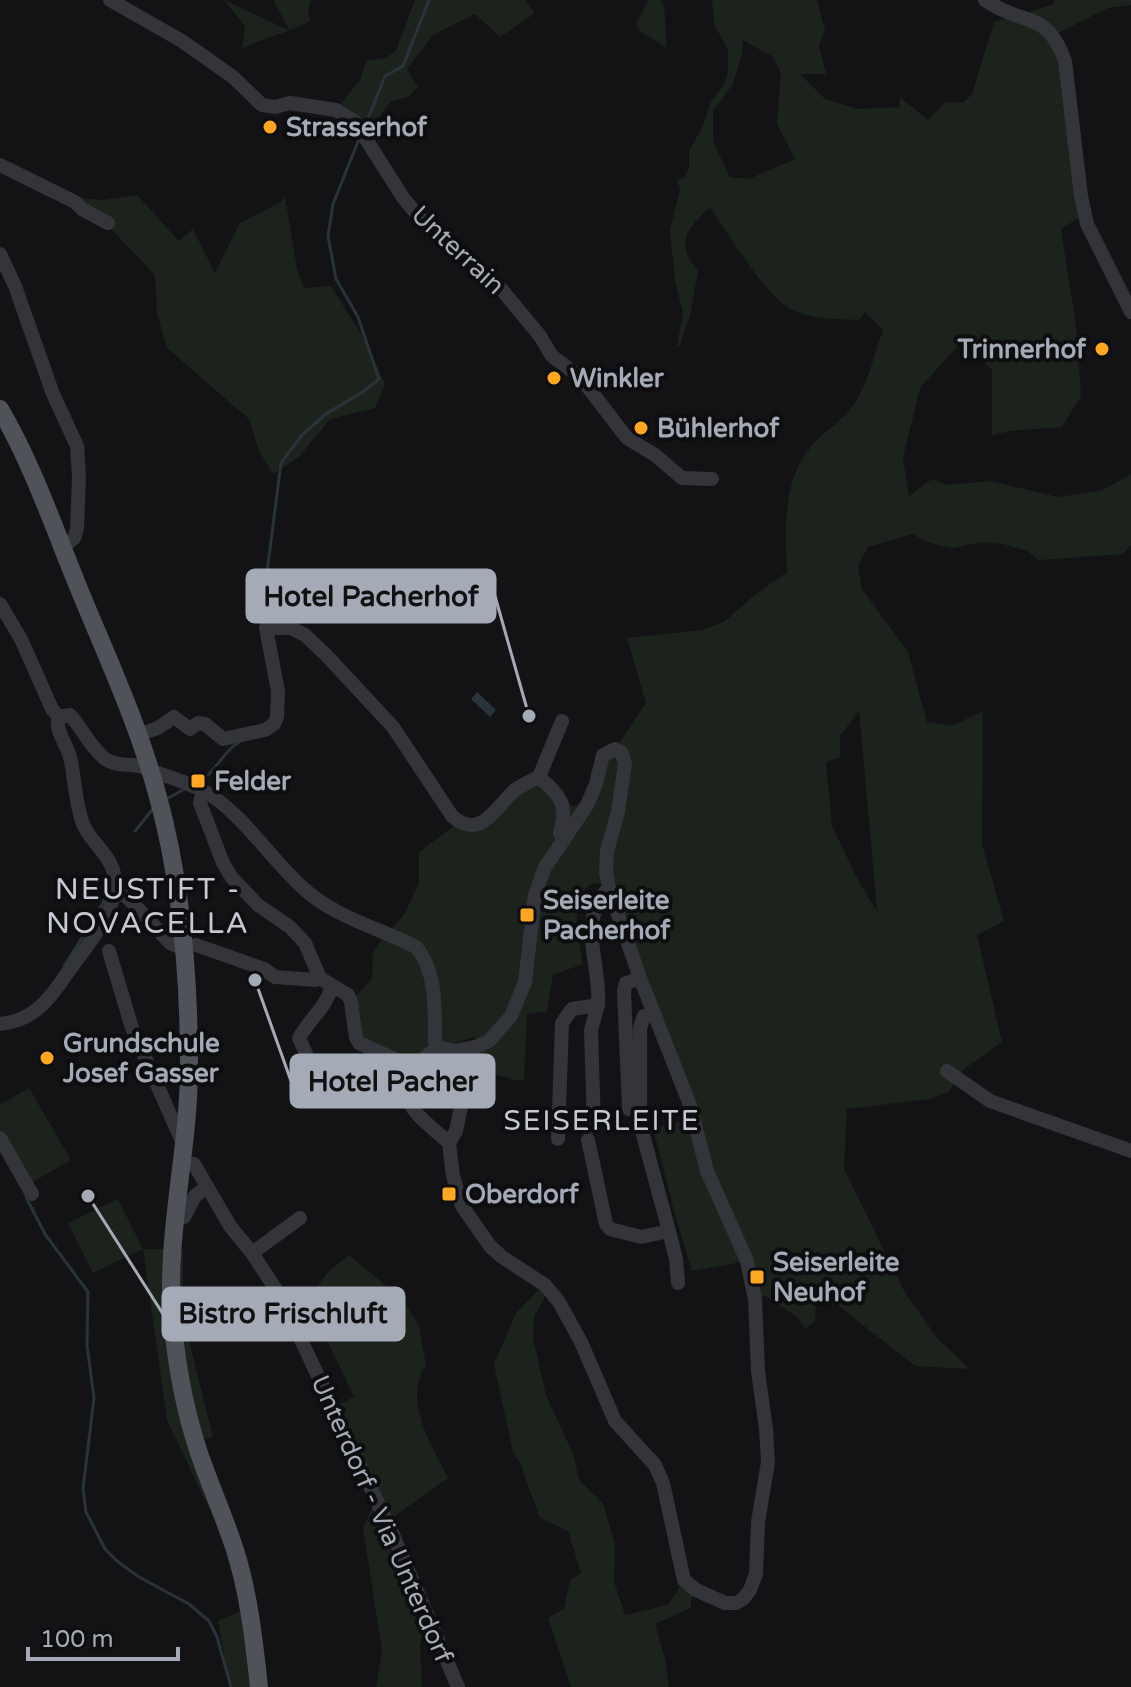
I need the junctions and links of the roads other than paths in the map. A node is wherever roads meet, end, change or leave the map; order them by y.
1 (110, 0) edge
2 (985, 0) edge
3 (0, 165) edge
4 (108, 223) dead end
5 (0, 254) edge
6 (1131, 312) edge
7 (0, 409) edge
8 (712, 479) dead end
9 (62, 548) junction
10 (0, 604) edge
11 (59, 717) junction
12 (562, 721) dead end
13 (138, 735) junction
14 (151, 772) junction
15 (539, 777) junction
16 (197, 787) junction
17 (563, 837) junction
18 (609, 888) junction
19 (113, 893) junction
20 (89, 941) junction
21 (196, 945) dead end
22 (177, 946) dead end
23 (640, 978) junction
24 (326, 982) junction
25 (598, 1005) junction
26 (655, 1015) junction
27 (0, 1024) edge
28 (438, 1047) junction
29 (463, 1050) junction
30 (307, 1056) dead end
31 (403, 1066) junction
32 (947, 1071) dead end
33 (629, 1109) dead end
34 (0, 1138) edge
35 (181, 1139) dead end
36 (558, 1139) dead end
37 (449, 1143) junction
38 (1131, 1151) edge
39 (194, 1164) dead end
40 (205, 1188) junction
41 (32, 1194) dead end
42 (176, 1217) junction
43 (300, 1218) dead end
44 (669, 1231) junction
45 (252, 1253) junction
46 (678, 1283) dead end
47 (259, 1687) edge
48 (458, 1687) edge

1 - 8 street, Unterrain
2 - 6 street
3 - 4 street
5 - 9 street
7 - 9 main road
9 - 13 main road
10 - 11 street
11 - 14 street
11 - 19 street
12 - 15 street
13 - 14 main road
13 - 15 street
14 - 16 street
14 - 42 main road
15 - 17 street
16 - 24 street
16 - 28 street
17 - 18 street
17 - 29 street
18 - 23 street
18 - 25 street
19 - 20 street
19 - 22 street
20 - 27 street
20 - 35 street
21 - 24 street
23 - 26 street
23 - 33 street
24 - 30 street
24 - 31 street
25 - 36 street
25 - 44 street
26 - 37 street
26 - 44 street
28 - 29 street
28 - 31 street
29 - 37 street
31 - 37 street
32 - 38 street
34 - 41 street
39 - 40 street, Unterdorf - Via Unterdorf
40 - 42 street
40 - 45 street, Unterdorf - Via Unterdorf
42 - 47 main road
43 - 45 street
44 - 46 street
45 - 48 street, Unterdorf - Via Unterdorf

